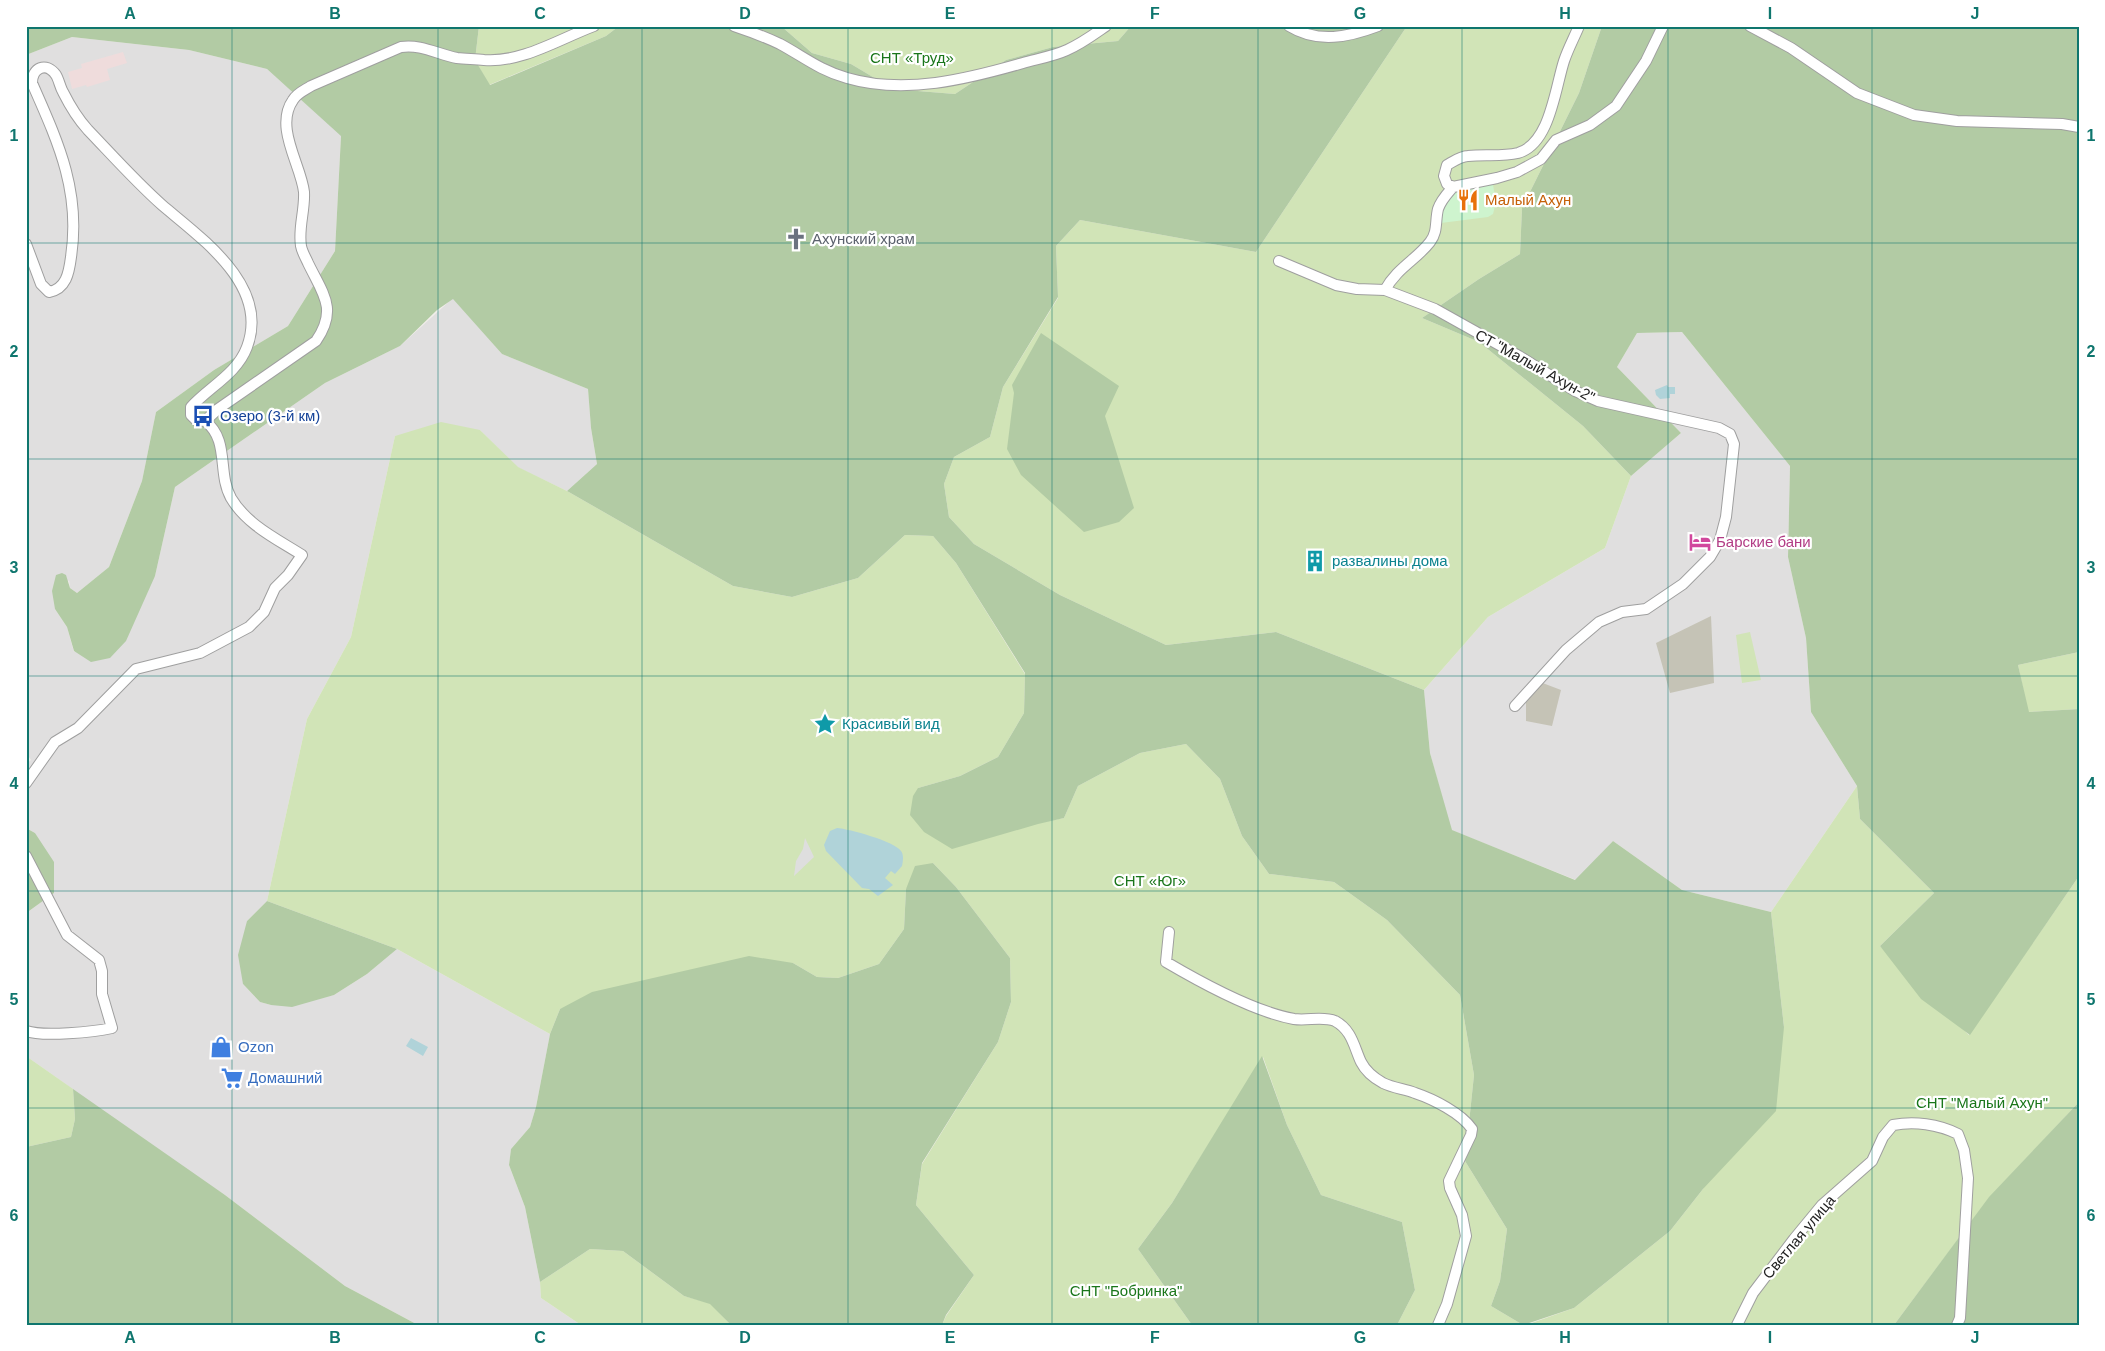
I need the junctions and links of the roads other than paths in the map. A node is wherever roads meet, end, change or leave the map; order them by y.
1 (594, 26) edge
2 (734, 26) edge
3 (1106, 26) edge
4 (1289, 26) edge
5 (1378, 26) edge
6 (1579, 26) edge
7 (1663, 26) edge
8 (1750, 26) edge
9 (2079, 127) edge
10 (1454, 187) junction
11 (26, 244) edge
12 (1279, 261) dead end
13 (1385, 290) junction
14 (205, 421) junction
15 (1515, 706) dead end
16 (26, 783) edge
17 (26, 856) edge
18 (1168, 932) dead end
19 (26, 1031) edge
20 (1438, 1325) edge
21 (1737, 1325) edge
22 (1957, 1325) edge

1 - 14 street
2 - 3 street
4 - 5 street
6 - 10 street
7 - 10 street
8 - 9 street
10 - 13 street
11 - 14 street
12 - 13 street, СТ "Малый Ахун-2"
13 - 15 street, СТ "Малый Ахун-2"
14 - 16 street
17 - 19 street
18 - 20 street
21 - 22 street, Светлая улица

